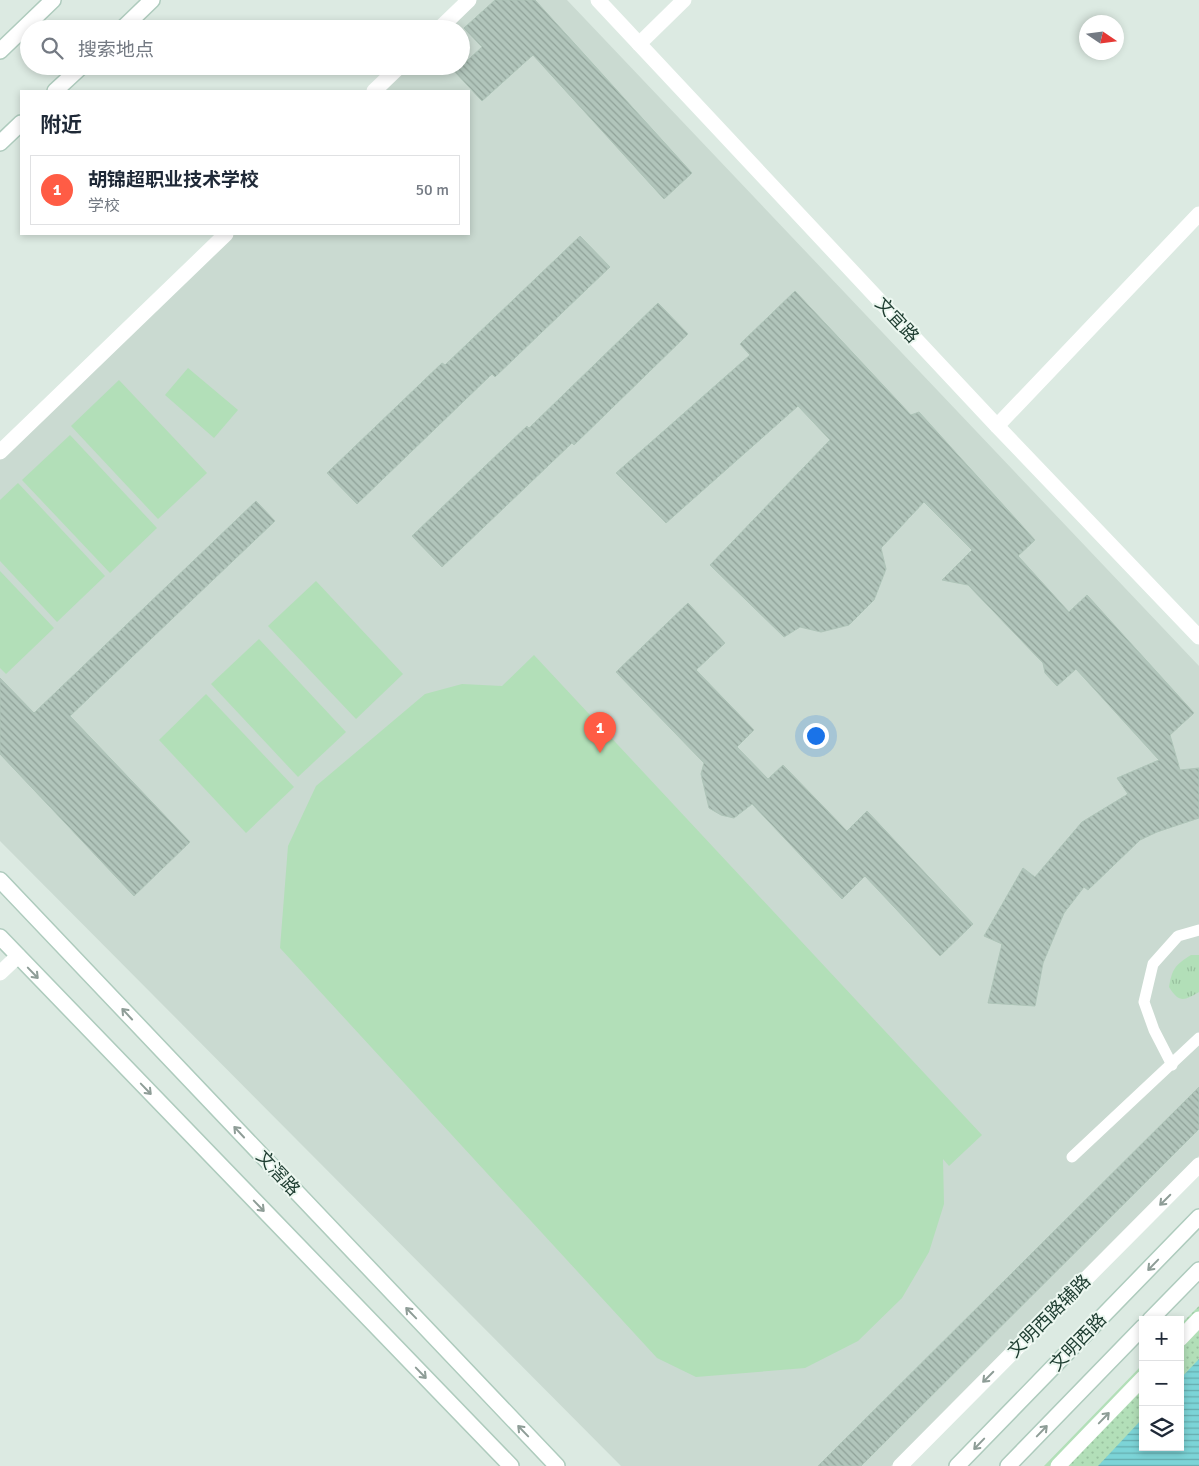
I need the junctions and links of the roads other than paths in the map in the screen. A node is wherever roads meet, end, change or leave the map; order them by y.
1 (53, 0) edge
2 (152, 0) edge
3 (468, 0) edge
4 (598, 0) edge
5 (684, 0) edge
6 (32, 20) edge
7 (131, 20) edge
8 (448, 20) edge
9 (20, 32) edge
10 (639, 44) junction
11 (0, 51) edge
12 (72, 75) edge
13 (391, 75) edge
14 (56, 90) edge
15 (375, 90) edge
16 (20, 124) edge
17 (0, 143) edge
18 (1199, 214) edge
19 (225, 235) edge
20 (997, 426) junction
21 (0, 452) edge
22 (1199, 638) edge
23 (0, 880) edge
24 (1199, 930) edge
25 (0, 937) edge
26 (18, 956) junction
27 (0, 973) edge
28 (1199, 1038) edge
29 (1172, 1065) junction
30 (1072, 1158) dead end
31 (1199, 1165) edge
32 (1199, 1217) edge
33 (1199, 1270) edge
34 (1154, 1316) edge
35 (1199, 1319) edge
36 (1139, 1331) edge
37 (1184, 1335) edge
38 (1139, 1382) edge
39 (511, 1466) edge
40 (557, 1466) edge
41 (900, 1466) edge
42 (957, 1466) edge
43 (1008, 1466) edge
44 (1058, 1466) edge

1 - 6 street
2 - 7 street
3 - 8 street
4 - 10 street, 文宜路
5 - 10 street
9 - 11 street
10 - 20 street, 文宜路
12 - 14 street
13 - 15 street
16 - 17 street
18 - 20 street
19 - 21 street
20 - 22 street, 文宜路
40 -> 23 street, 文滘路
24 - 29 lane
25 - 26 street, 文滘路
26 - 27 street
26 -> 39 street, 文滘路
28 - 29 lane
29 - 30 lane
31 -> 41 street, 文明西路辅路
32 -> 42 street, 文明西路
33 - 34 street
35 - 37 street
43 -> 36 street, 文明西路
44 -> 38 street

